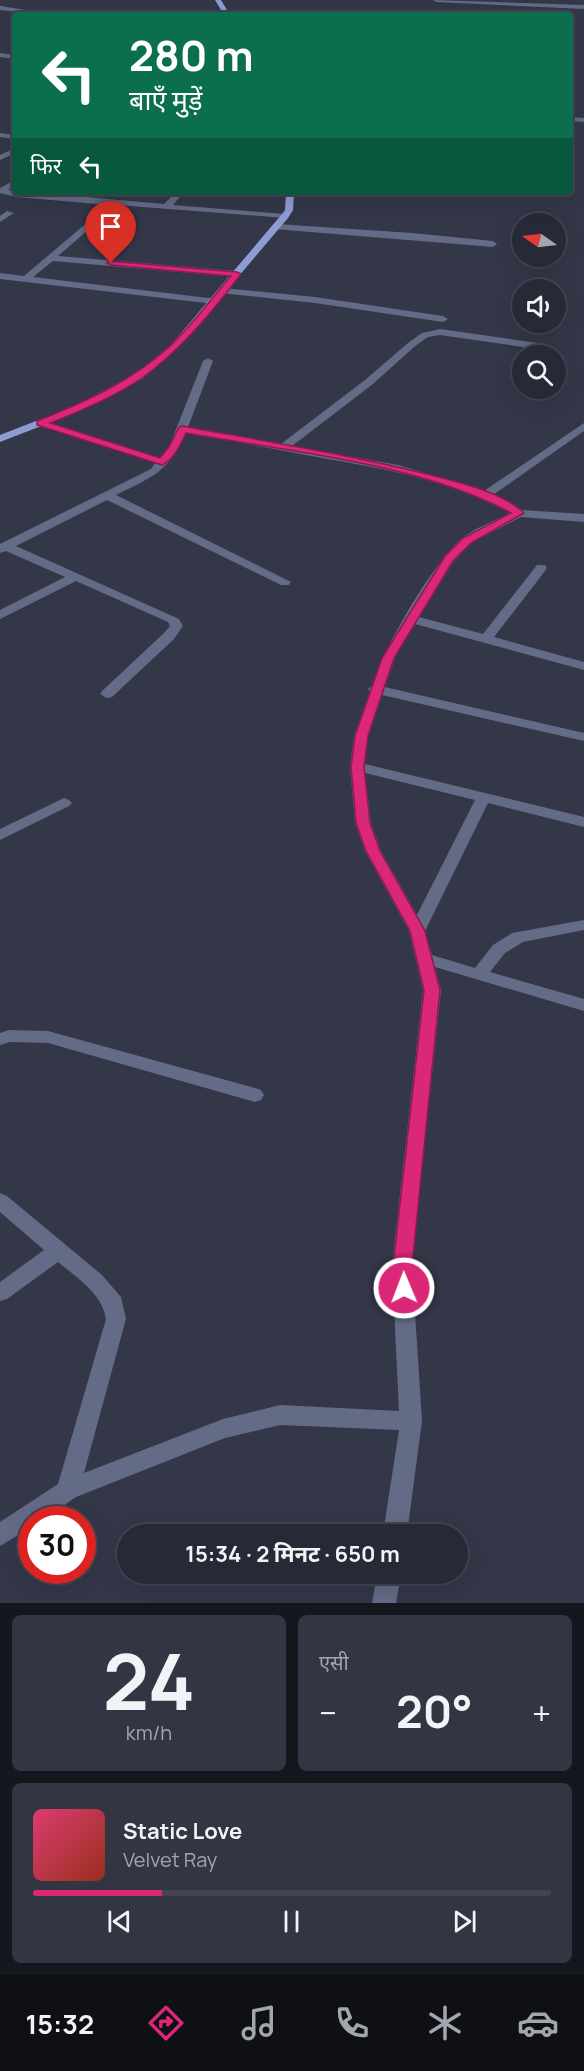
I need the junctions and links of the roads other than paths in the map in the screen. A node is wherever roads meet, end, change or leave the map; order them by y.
1 (436, 0) edge
2 (584, 7) edge
3 (0, 8) edge
4 (26, 12) edge
5 (12, 184) edge
6 (12, 194) edge
7 (17, 195) edge
8 (177, 195) edge
9 (290, 195) edge
10 (116, 202) junction
11 (166, 206) junction
12 (10, 213) dead end
13 (285, 216) junction
14 (0, 220) edge
15 (277, 227) junction
16 (493, 244) dead end
17 (52, 258) junction
18 (237, 274) junction
19 (0, 276) edge
20 (26, 279) junction
21 (223, 291) junction
22 (214, 301) junction
23 (443, 319) dead end
24 (530, 345) edge
25 (208, 362) dead end
26 (41, 423) junction
27 (584, 426) edge
28 (182, 429) junction
29 (0, 439) edge
30 (283, 447) junction
31 (162, 462) junction
32 (107, 495) junction
33 (485, 495) junction
34 (519, 513) junction
35 (584, 518) edge
36 (3, 547) edge
37 (541, 568) dead end
38 (76, 576) junction
39 (285, 582) dead end
40 (0, 615) edge
41 (411, 619) junction
42 (486, 639) junction
43 (584, 666) edge
44 (375, 689) junction
45 (107, 694) dead end
46 (584, 737) edge
47 (357, 767) junction
48 (483, 798) junction
49 (64, 803) dead end
50 (584, 822) edge
51 (0, 835) edge
52 (584, 925) edge
53 (417, 931) junction
54 (424, 959) junction
55 (479, 975) junction
56 (584, 1005) edge
57 (0, 1039) edge
58 (255, 1095) dead end
59 (0, 1201) edge
60 (58, 1250) junction
61 (0, 1293) edge
62 (411, 1422) junction
63 (68, 1490) junction
64 (396, 1524) edge
65 (0, 1535) edge
66 (387, 1584) edge
67 (384, 1603) edge

1 - 2 street
3 - 4 street
5 - 6 street
7 - 10 street
8 - 11 street
9 - 13 main road
10 - 11 street
10 - 17 street
11 - 13 street
12 - 14 street
13 - 15 main road
15 - 16 street
15 - 18 main road
17 - 18 street
17 - 20 street
18 - 21 main road
19 - 20 street
20 - 22 street
21 - 22 main road
21 - 23 street
22 - 26 main road
24 - 30 street
25 - 28 street
26 - 29 main road
26 - 31 street
27 - 33 street
28 - 30 street
28 - 31 street
30 - 33 street
31 - 32 street
32 - 36 street
32 - 39 street
33 - 34 street
34 - 35 street
34 - 41 street
36 - 38 street
37 - 42 street
38 - 40 street
38 - 45 street
41 - 42 street
41 - 44 street
42 - 43 street
44 - 46 street
44 - 47 street
47 - 48 street
47 - 53 street
48 - 50 street
48 - 53 street
49 - 51 street
52 - 55 street
53 - 54 street
54 - 55 street
54 - 62 street
55 - 56 street
57 - 58 street
59 - 60 street
60 - 61 street
60 - 63 street
62 - 63 street
62 - 64 street
63 - 65 street
66 - 67 street

